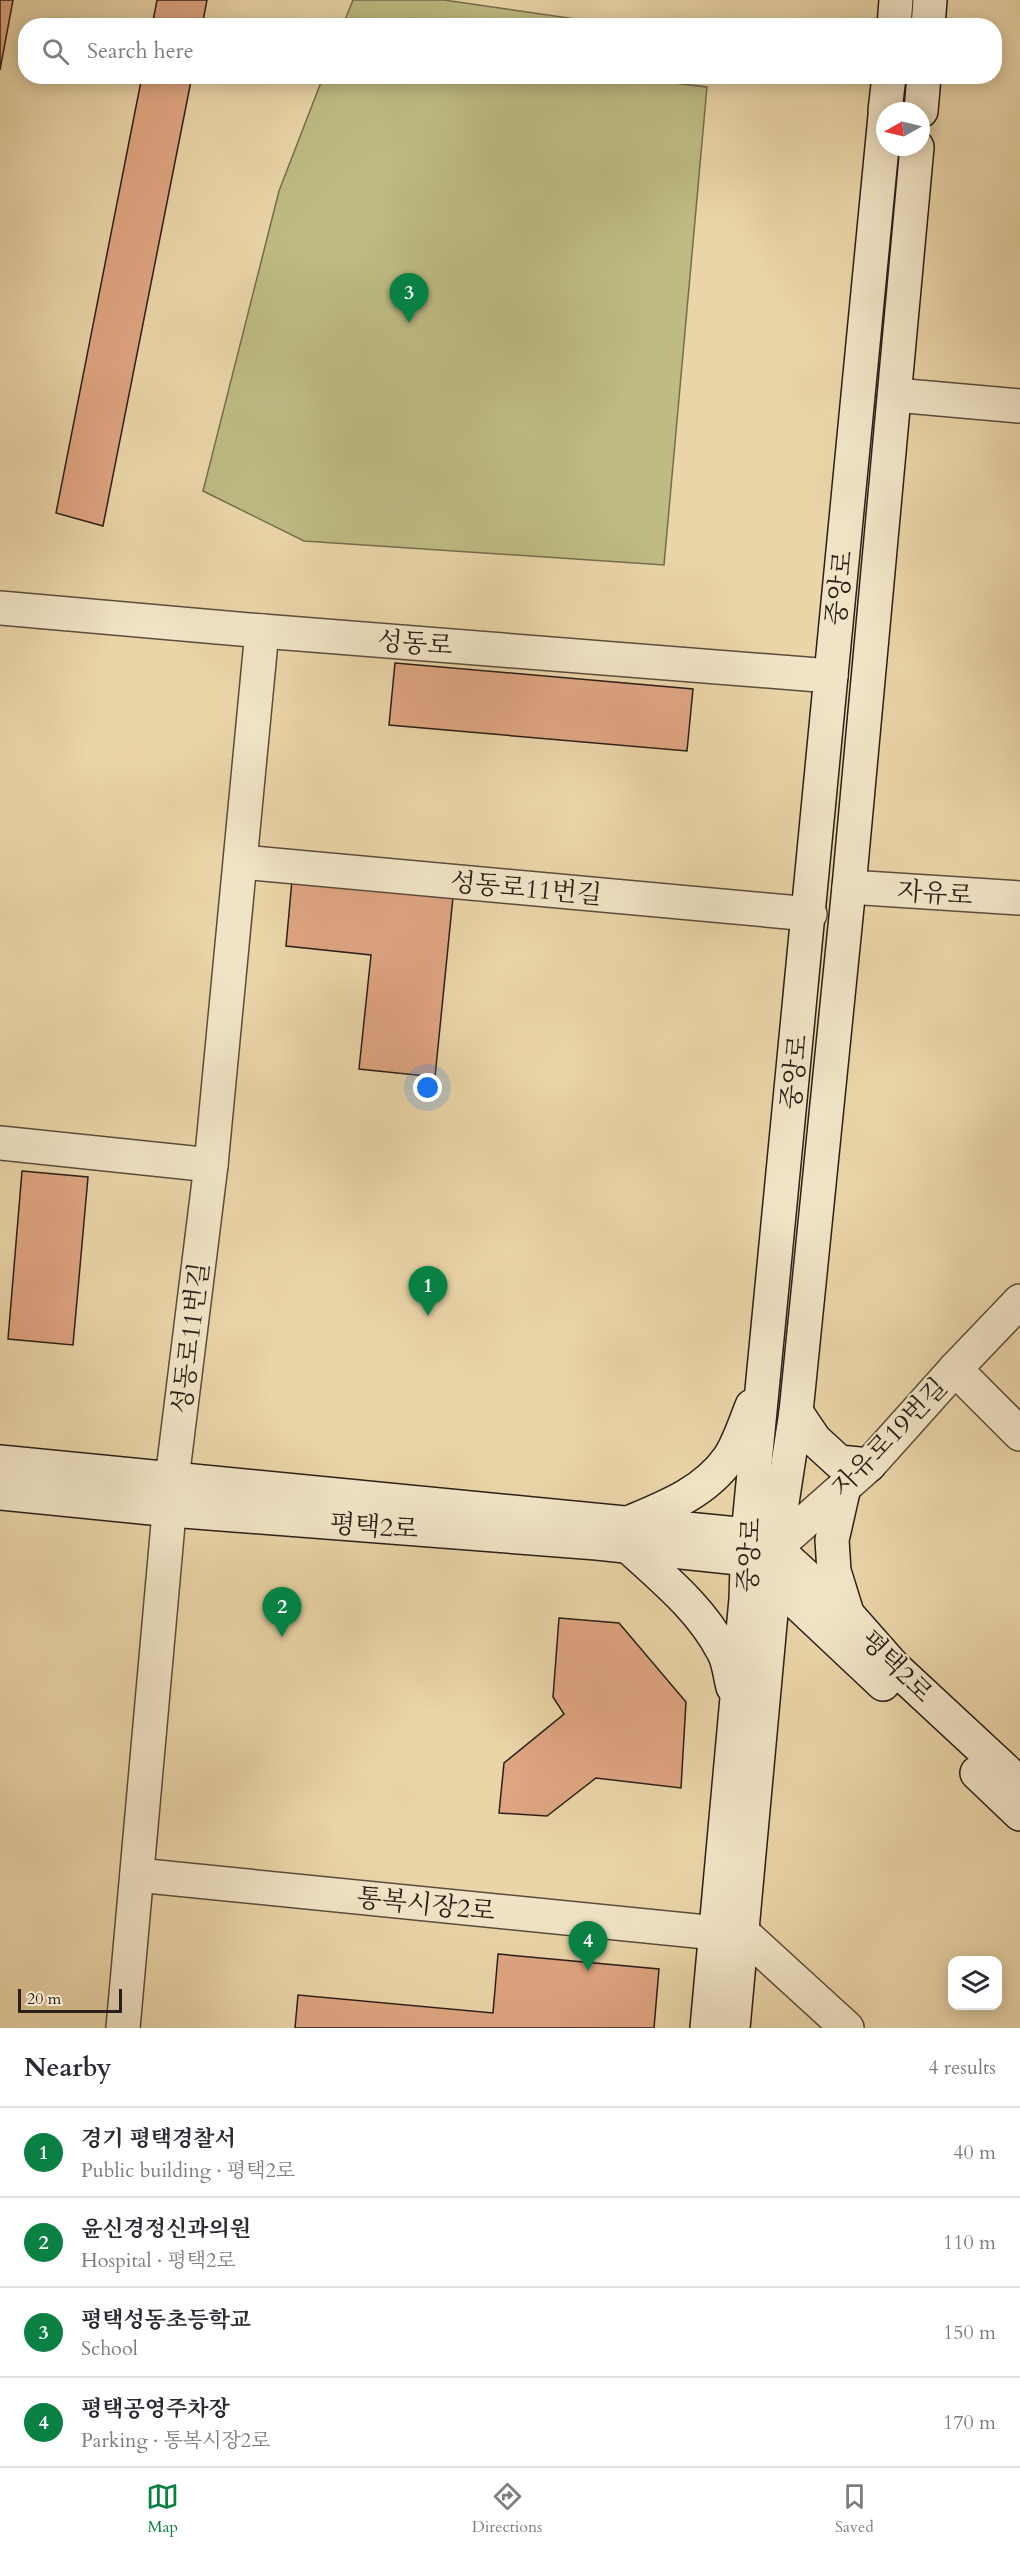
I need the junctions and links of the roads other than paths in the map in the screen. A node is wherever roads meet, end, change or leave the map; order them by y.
1 (896, 0) edge
2 (930, 0) edge
3 (895, 18) edge
4 (929, 18) edge
5 (888, 84) edge
6 (923, 84) edge
7 (886, 102) edge
8 (922, 102) edge
9 (881, 156) edge
10 (916, 156) edge
11 (895, 395) junction
12 (1020, 406) edge
13 (0, 608) edge
14 (262, 631) junction
15 (831, 676) junction
16 (241, 862) junction
17 (849, 887) junction
18 (1020, 898) edge
19 (810, 914) junction
20 (0, 1143) edge
21 (211, 1165) junction
22 (1020, 1301) edge
23 (955, 1369) junction
24 (763, 1380) junction
25 (796, 1412) junction
26 (1020, 1434) edge
27 (0, 1462) edge
28 (869, 1465) junction
29 (843, 1486) junction
30 (0, 1493) edge
31 (172, 1495) junction
32 (629, 1535) junction
33 (757, 1547) junction
34 (774, 1580) junction
35 (848, 1615) junction
36 (737, 1704) junction
37 (1020, 1784) edge
38 (1020, 1814) edge
39 (136, 1875) junction
40 (729, 1933) junction
41 (123, 2028) edge
42 (708, 2028) edge
43 (733, 2028) edge
44 (847, 2028) edge

1 - 3 street
2 - 4 street
5 - 7 street
6 - 8 street
9 - 15 street, 중앙로
10 - 11 street, 중앙로
11 - 12 street
11 - 17 street, 중앙로
13 - 14 street, 성동로
14 - 15 street, 성동로
14 - 16 street, 성동로11번길
15 - 19 street, 중앙로
16 - 19 street, 성동로11번길
16 - 21 street, 성동로11번길
17 - 18 street, 자유로
17 - 25 street, 중앙로
19 - 24 street, 중앙로
20 - 21 street
21 - 31 street, 성동로11번길
22 - 23 street, 자유로19번길
23 - 26 street
23 - 28 street, 자유로19번길
24 - 32 street
24 - 33 street, 중앙로
25 - 28 street
25 - 33 street, 중앙로
27 - 31 street
28 - 29 street, 자유로19번길
29 - 33 street, 자유로19번길
29 - 35 street
30 - 31 street, 평택2로
31 - 32 street, 평택2로
31 - 39 street
32 - 33 street, 평택2로
32 - 36 street
33 - 34 street
33 - 35 street, 평택2로
33 - 36 street, 중앙로
34 - 38 street
34 - 40 street, 중앙로
35 - 37 street, 평택2로
36 - 40 street, 중앙로
39 - 40 street, 통복시장2로
39 - 41 street
40 - 42 street, 중앙로
40 - 43 street, 중앙로
40 - 44 street

